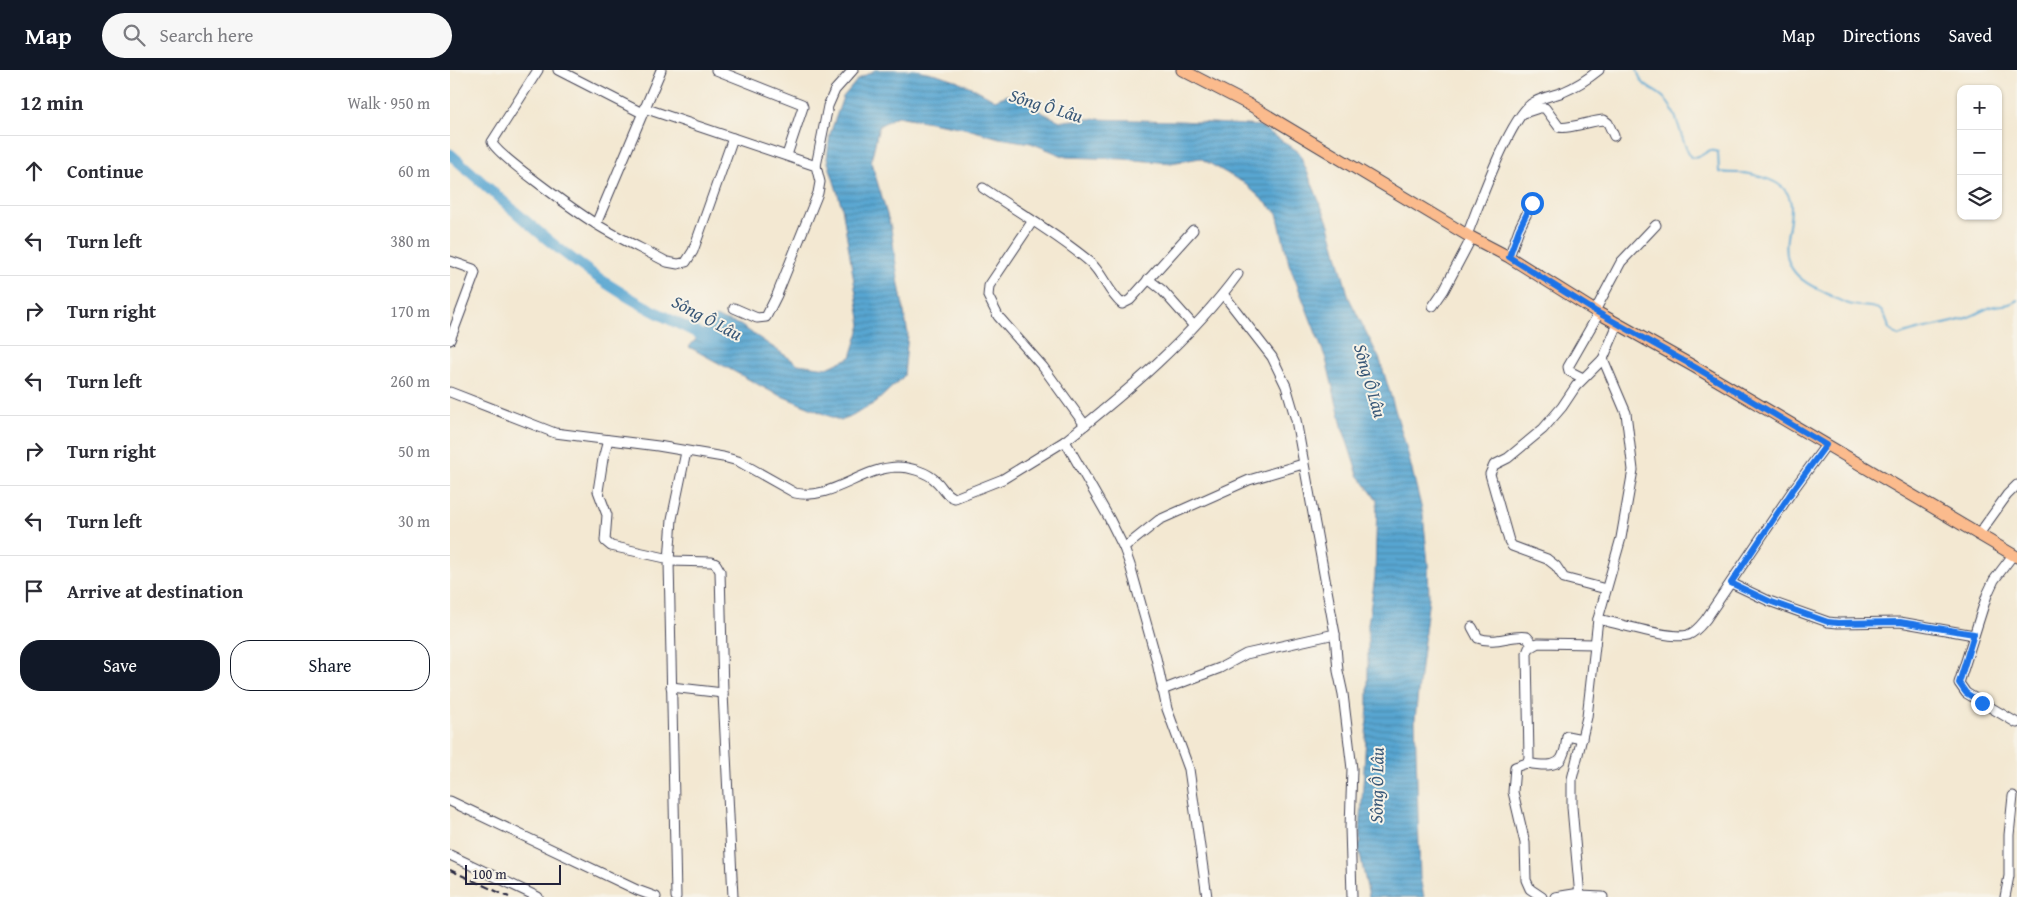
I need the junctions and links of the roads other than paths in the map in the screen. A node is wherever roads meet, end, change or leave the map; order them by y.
1 (538, 70) edge
2 (558, 70) edge
3 (661, 70) edge
4 (716, 70) edge
5 (853, 70) edge
6 (1182, 70) edge
7 (1599, 70) edge
8 (643, 111) junction
9 (1522, 114) junction
10 (1614, 136) dead end
11 (734, 138) junction
12 (787, 155) junction
13 (816, 166) junction
14 (983, 188) dead end
15 (1532, 203) dead end
16 (1032, 222) junction
17 (596, 224) junction
18 (1656, 225) dead end
19 (1193, 230) dead end
20 (1469, 236) junction
21 (1509, 257) junction
22 (450, 261) edge
23 (1238, 274) dead end
24 (1148, 279) junction
25 (1223, 294) junction
26 (1433, 306) dead end
27 (734, 308) dead end
28 (1597, 312) junction
29 (1618, 324) junction
30 (1194, 326) junction
31 (450, 340) edge
32 (1603, 359) junction
33 (1583, 378) junction
34 (450, 392) edge
35 (1085, 425) junction
36 (608, 440) junction
37 (1065, 442) junction
38 (1826, 445) junction
39 (686, 452) junction
40 (1303, 464) junction
41 (2017, 485) edge
42 (1978, 534) junction
43 (1124, 548) junction
44 (2015, 556) edge
45 (670, 560) junction
46 (1731, 583) junction
47 (1606, 589) junction
48 (1598, 619) junction
49 (1472, 627) dead end
50 (1335, 634) junction
51 (1974, 634) junction
52 (1533, 644) junction
53 (1595, 644) junction
54 (672, 687) junction
55 (1162, 690) junction
56 (723, 692) junction
57 (2017, 723) edge
58 (1582, 739) junction
59 (1527, 763) junction
60 (2014, 796) dead end
61 (450, 801) edge
62 (450, 855) edge
63 (1580, 895) edge
64 (538, 897) edge
65 (656, 897) edge
66 (676, 897) edge
67 (733, 897) edge
68 (1207, 897) edge
69 (1352, 897) edge
70 (1542, 897) edge
71 (1555, 897) edge
72 (1603, 897) edge
73 (2005, 897) edge

1 - 17 street
2 - 8 street
3 - 8 street
4 - 12 street
5 - 13 street
6 - 20 main road
7 - 9 street
8 - 11 street
8 - 17 street
9 - 10 street
9 - 20 street
11 - 12 street
11 - 17 street
12 - 13 street
13 - 27 street
14 - 16 street
15 - 21 street
16 - 24 street
16 - 35 street
18 - 28 street
19 - 24 street
20 - 21 main road
20 - 26 street
21 - 28 main road
22 - 31 street
23 - 25 street
24 - 30 street
25 - 30 street
25 - 40 street
28 - 29 main road
28 - 33 street
29 - 32 street
29 - 38 main road
30 - 35 street
32 - 33 street
32 - 47 street
33 - 47 street
34 - 36 street
35 - 37 street
36 - 39 street
36 - 45 street
37 - 39 street
37 - 43 street
38 - 42 main road
38 - 46 street
39 - 45 street
40 - 43 street
40 - 50 street
41 - 42 street
42 - 44 main road
43 - 55 street
44 - 51 street
45 - 54 street
45 - 56 street
46 - 48 street
46 - 51 street
47 - 48 street
48 - 53 street
49 - 52 street
50 - 55 street
50 - 69 street
51 - 57 street
52 - 53 street
52 - 59 street
53 - 58 street
54 - 56 street
54 - 66 street
55 - 68 street
56 - 67 street
58 - 59 street
58 - 63 street
59 - 70 street
60 - 73 street
61 - 65 street
62 - 64 street
63 - 71 street
63 - 72 street

